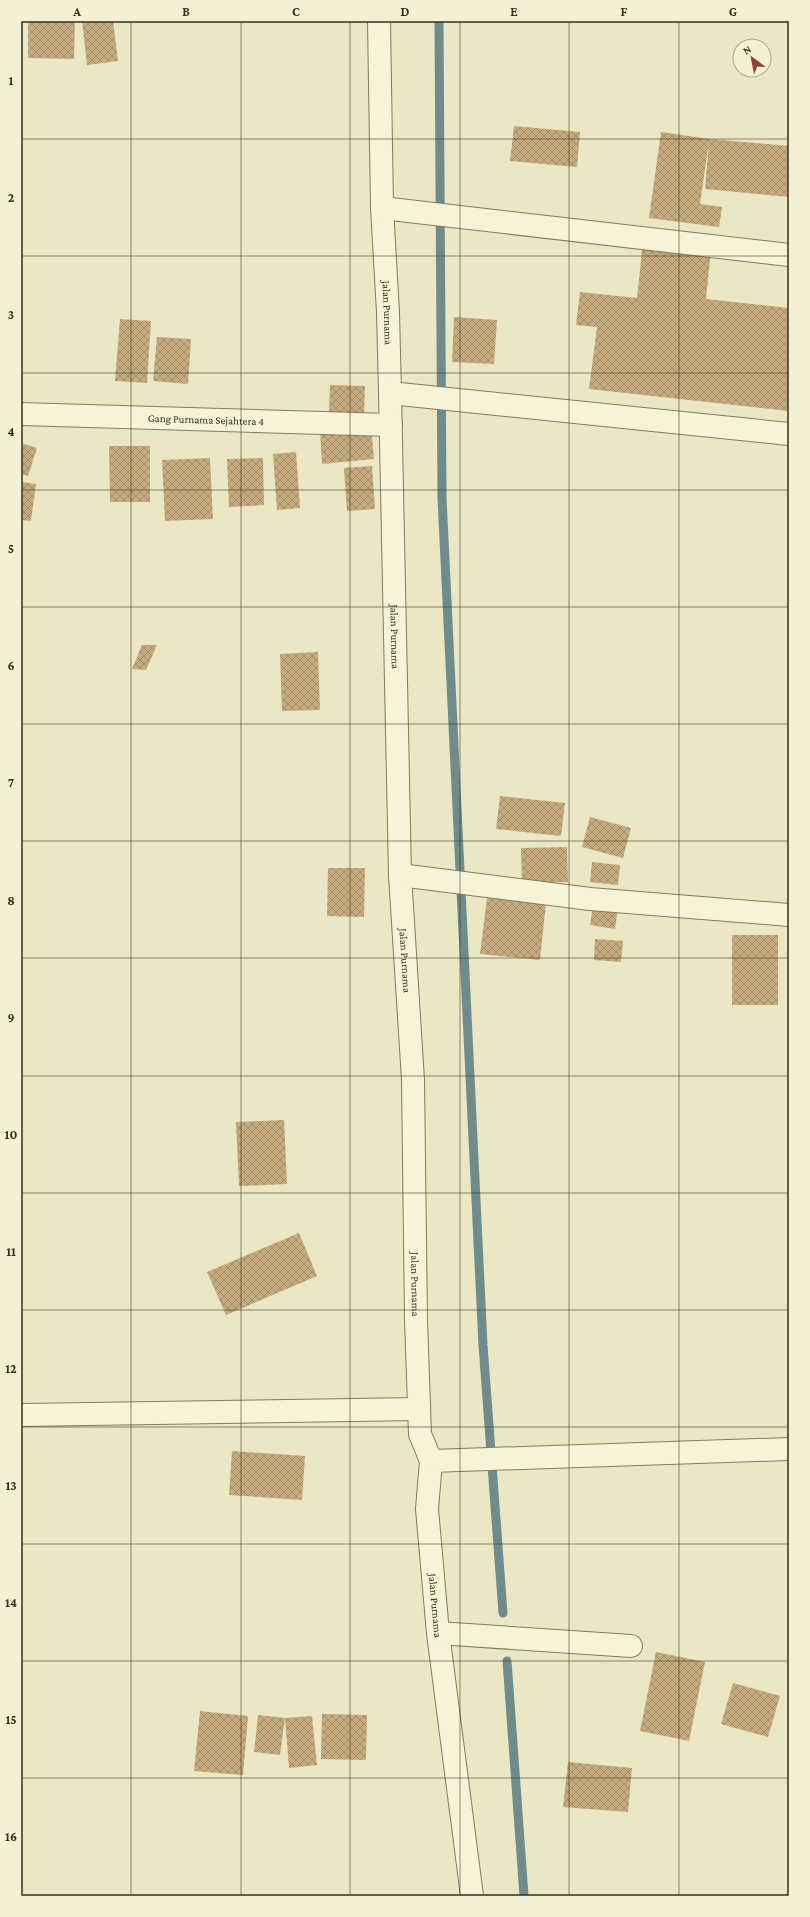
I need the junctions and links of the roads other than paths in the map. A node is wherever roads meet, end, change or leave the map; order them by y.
1 (379, 21) edge
2 (383, 208) junction
3 (789, 255) edge
4 (392, 393) junction
5 (21, 414) edge
6 (391, 425) junction
7 (789, 434) edge
8 (401, 875) junction
9 (789, 915) edge
10 (419, 1409) junction
11 (21, 1415) edge
12 (789, 1449) edge
13 (431, 1460) junction
14 (438, 1633) junction
15 (631, 1646) dead end
16 (472, 1896) edge

1 - 2 street, Jalan Purnama
2 - 3 street
2 - 4 street, Jalan Purnama
4 - 6 street, Jalan Purnama
4 - 7 street
5 - 6 street, Gang Purnama Sejahtera 4
6 - 8 street, Jalan Purnama
8 - 9 street
8 - 10 street, Jalan Purnama
10 - 11 street
10 - 13 street, Jalan Purnama
12 - 13 street
13 - 14 street, Jalan Purnama
14 - 15 street
14 - 16 street, Jalan Purnama

